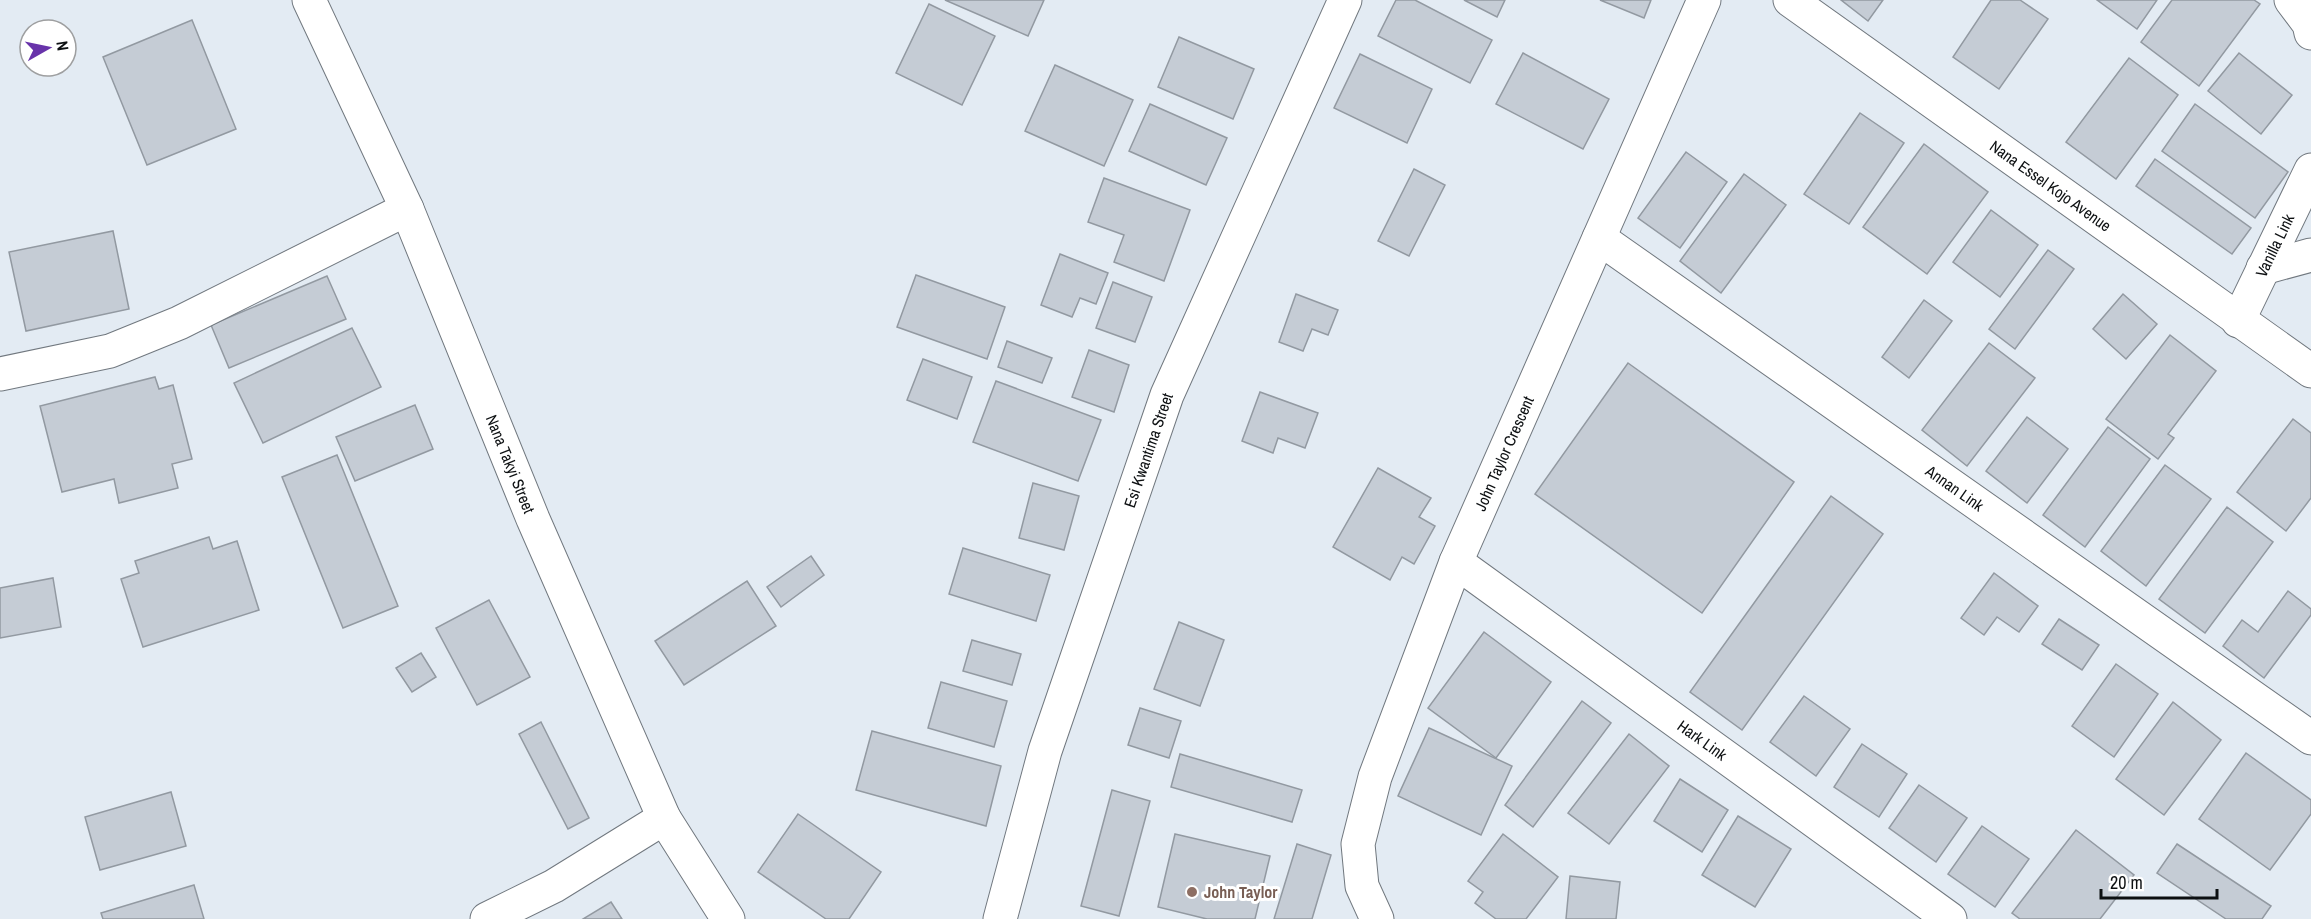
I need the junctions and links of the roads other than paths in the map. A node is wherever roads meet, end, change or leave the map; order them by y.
1 (309, 0) edge
2 (1345, 0) edge
3 (1704, 0) edge
4 (1790, 0) edge
5 (2291, 0) edge
6 (2311, 33) edge
7 (2311, 170) edge
8 (407, 209) junction
9 (1599, 238) junction
10 (2311, 255) edge
11 (2263, 268) junction
12 (2238, 321) junction
13 (2311, 371) edge
14 (0, 374) edge
15 (1456, 562) junction
16 (2311, 738) edge
17 (664, 818) junction
18 (487, 919) edge
19 (728, 919) edge
20 (1000, 919) edge
21 (1377, 919) edge
22 (1950, 919) edge

1 - 8 street, Nana Takyi Street
2 - 20 street, Esi Kwantima Street
3 - 9 street, John Taylor Crescent
4 - 12 street, Nana Essel Kojo Avenue
5 - 6 street
7 - 11 street, Vanilla Link
8 - 14 street
8 - 17 street, Nana Takyi Street
9 - 15 street, John Taylor Crescent
9 - 16 street, Annan Link
10 - 11 street
11 - 12 street, Vanilla Link
12 - 13 street, Nana Essel Kojo Avenue
15 - 21 street, John Taylor Crescent
15 - 22 street, Hark Link
17 - 18 street
17 - 19 street, Nana Takyi Street

